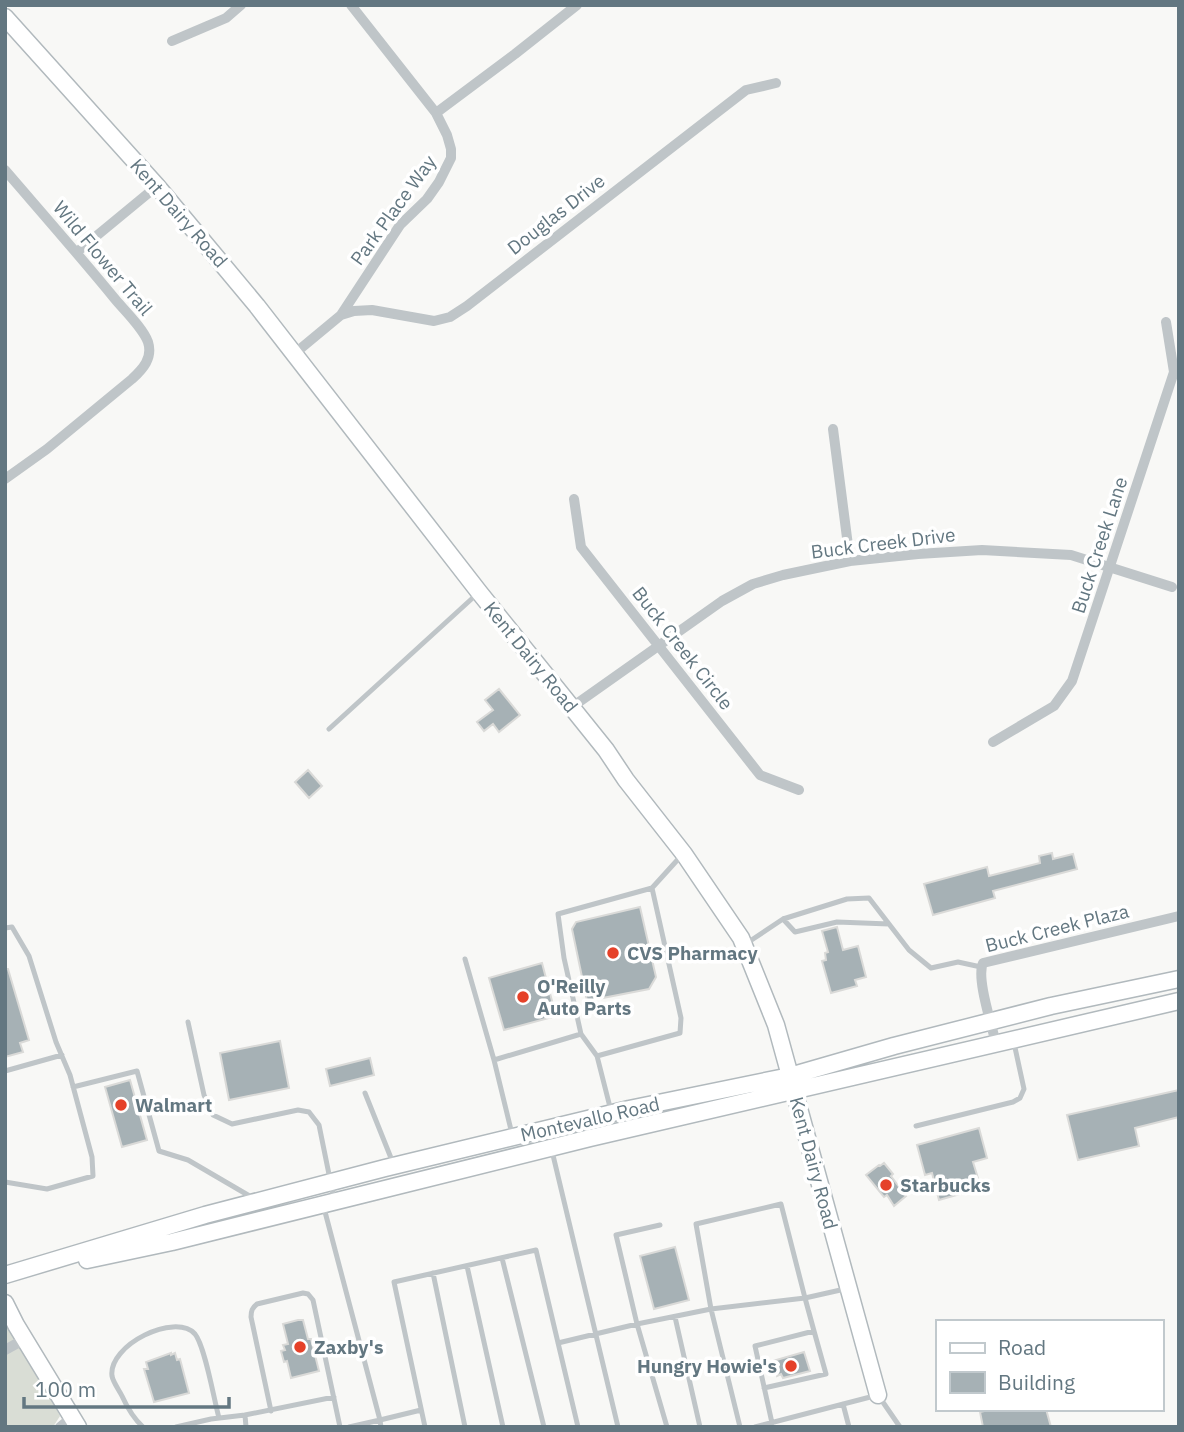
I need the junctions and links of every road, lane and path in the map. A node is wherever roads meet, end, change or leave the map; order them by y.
1 (241, 5) edge
2 (351, 5) edge
3 (577, 5) edge
4 (564, 9) edge
5 (5, 17) edge
6 (172, 41) dead end
7 (776, 83) dead end
8 (436, 113) junction
9 (5, 170) edge
10 (157, 186) junction
11 (77, 253) junction
12 (341, 315) junction
13 (1166, 322) dead end
14 (294, 354) junction
15 (833, 429) dead end
16 (5, 479) edge
17 (574, 499) dead end
18 (850, 561) junction
19 (1110, 567) junction
20 (1172, 587) dead end
21 (479, 592) junction
22 (658, 645) junction
23 (572, 708) junction
24 (329, 729) dead end
25 (992, 742) dead end
26 (799, 790) dead end
27 (684, 854) junction
28 (652, 888) junction
29 (1179, 916) edge
30 (783, 919) junction
31 (889, 924) junction
32 (5, 928) edge
33 (744, 946) junction
34 (465, 959) dead end
35 (981, 967) junction
36 (1179, 979) edge
37 (1179, 1000) edge
38 (991, 1021) junction
39 (188, 1022) dead end
40 (581, 1034) junction
41 (1013, 1040) junction
42 (996, 1044) junction
43 (62, 1055) junction
44 (597, 1056) junction
45 (494, 1060) junction
46 (5, 1071) edge
47 (792, 1083) junction
48 (73, 1087) junction
49 (365, 1093) dead end
50 (612, 1114) junction
51 (916, 1126) dead end
52 (513, 1137) junction
53 (552, 1148) junction
54 (394, 1166) junction
55 (5, 1182) edge
56 (330, 1182) junction
57 (259, 1201) junction
58 (329, 1203) junction
59 (660, 1225) dead end
60 (502, 1258) junction
61 (467, 1266) junction
62 (433, 1273) junction
63 (5, 1275) edge
64 (848, 1289) junction
65 (806, 1298) junction
66 (5, 1303) edge
67 (711, 1309) junction
68 (675, 1317) junction
69 (637, 1324) junction
70 (814, 1331) junction
71 (596, 1335) junction
72 (25, 1339) junction
73 (558, 1343) junction
74 (5, 1350) edge
75 (764, 1388) junction
76 (878, 1395) junction
77 (334, 1397) junction
78 (844, 1404) junction
79 (421, 1409) junction
80 (271, 1411) junction
81 (245, 1415) junction
82 (219, 1418) junction
83 (381, 1423) edge
84 (772, 1423) junction
85 (70, 1424) edge
86 (760, 1426) edge
87 (143, 1427) edge
88 (176, 1427) edge
89 (246, 1427) edge
90 (340, 1427) edge
91 (349, 1427) edge
92 (425, 1427) edge
93 (465, 1427) edge
94 (503, 1427) edge
95 (544, 1427) edge
96 (578, 1427) edge
97 (618, 1427) edge
98 (667, 1427) edge
99 (700, 1427) edge
100 (740, 1427) edge
101 (849, 1427) edge
102 (900, 1427) edge

1 - 6 street
2 - 8 street, Park Place Way
3 - 4 street
4 - 8 street
5 - 10 main road, Kent Dairy Road
7 - 12 street, Douglas Drive
8 - 12 street, Park Place Way
9 - 11 street, Wild Flower Trail
10 - 11 street
10 - 14 main road, Kent Dairy Road
11 - 16 street, Wild Flower Trail
12 - 14 street, Park Place Way
13 - 19 street, Buck Creek Lane
14 - 21 main road, Kent Dairy Road
15 - 18 street
17 - 22 street, Buck Creek Circle
18 - 19 street, Buck Creek Drive
18 - 22 street, Buck Creek Drive
19 - 20 street, Buck Creek Drive
19 - 25 street, Buck Creek Lane
21 - 23 main road, Kent Dairy Road
21 - 24 lane
22 - 23 street, Buck Creek Drive
22 - 26 street, Buck Creek Circle
23 - 27 main road, Kent Dairy Road
27 - 28 lane
27 - 33 main road, Kent Dairy Road
28 - 40 lane
28 - 44 lane
29 - 35 street, Buck Creek Plaza
30 - 31 lane
30 - 31 lane
30 - 33 lane
31 - 35 lane
32 - 43 lane
33 - 47 main road, Kent Dairy Road
34 - 45 lane
35 - 38 street, Buck Creek Plaza
36 - 38 main road, Montevallo Road
37 - 41 main road, Montevallo Road
38 - 42 street, Buck Creek Plaza
38 - 47 main road, Montevallo Road
39 - 56 lane
40 - 44 lane
40 - 45 lane
41 - 42 main road, Montevallo Road
41 - 51 lane
42 - 47 main road, Montevallo Road
43 - 46 lane
43 - 48 lane
44 - 50 lane
45 - 52 lane
47 - 50 main road, Montevallo Road
47 - 53 main road, Montevallo Road
47 - 64 main road, Kent Dairy Road
48 - 55 lane
48 - 57 lane
49 - 54 lane
50 - 52 main road, Montevallo Road
52 - 54 main road, Montevallo Road
53 - 58 main road, Montevallo Road
53 - 71 lane
54 - 56 main road, Montevallo Road
56 - 57 main road, Montevallo Road
56 - 58 lane
57 - 63 main road, Montevallo Road
58 - 63 main road, Montevallo Road
58 - 83 lane
59 - 69 lane
60 - 61 lane
60 - 73 lane
60 - 95 lane
61 - 62 lane
61 - 94 lane
62 - 79 lane
62 - 93 lane
64 - 65 lane
64 - 76 main road, Kent Dairy Road
65 - 67 lane
65 - 67 lane
65 - 70 lane
66 - 72 main road
67 - 68 lane
67 - 100 lane
68 - 69 lane
68 - 99 lane
69 - 71 lane
69 - 98 lane
70 - 75 lane
70 - 75 lane
71 - 73 lane
71 - 97 lane
72 - 74 street
72 - 85 main road
73 - 96 lane
75 - 84 lane
76 - 78 lane
76 - 102 lane
77 - 80 lane
77 - 80 lane
77 - 90 lane
78 - 84 lane
78 - 101 lane
79 - 83 lane
79 - 92 lane
80 - 81 lane
81 - 82 lane
81 - 89 lane
82 - 87 lane
82 - 88 lane
83 - 91 lane
84 - 86 lane

